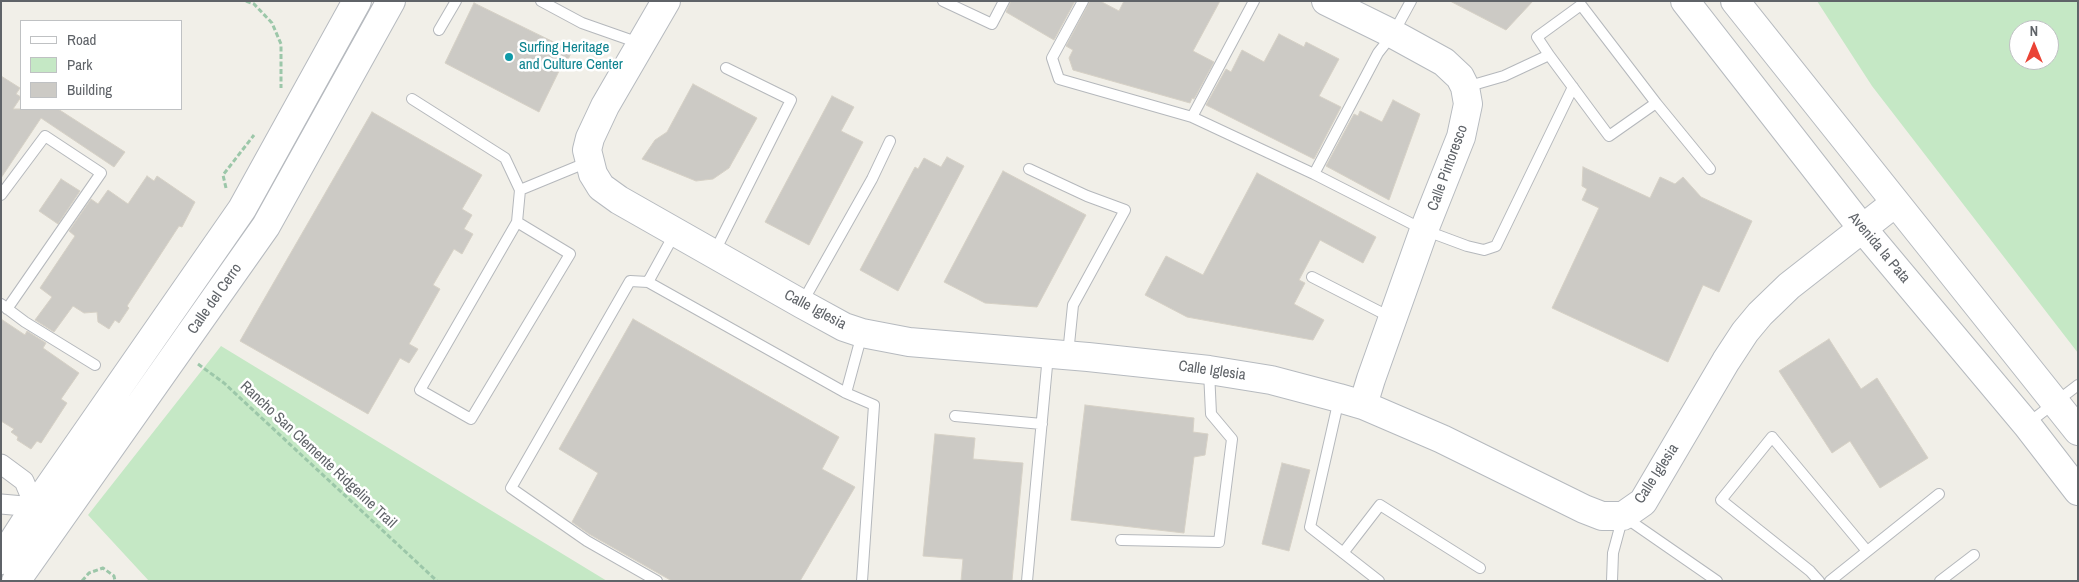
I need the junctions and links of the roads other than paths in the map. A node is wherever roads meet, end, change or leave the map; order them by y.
1 (357, 1) edge
2 (391, 1) edge
3 (456, 1) edge
4 (541, 1) edge
5 (666, 1) edge
6 (943, 1) edge
7 (1004, 1) edge
8 (1083, 1) edge
9 (1254, 1) edge
10 (1411, 1) edge
11 (1685, 1) edge
12 (1735, 1) edge
13 (1578, 3) edge
14 (1344, 5) edge
15 (439, 30) dead end
16 (1393, 34) junction
17 (642, 44) junction
18 (1549, 55) junction
19 (726, 68) dead end
20 (1465, 87) junction
21 (1573, 87) junction
22 (412, 99) dead end
23 (1656, 103) junction
24 (1192, 117) junction
25 (890, 141) dead end
26 (589, 161) junction
27 (1029, 169) dead end
28 (1710, 169) dead end
29 (1314, 174) junction
30 (520, 190) junction
31 (1, 195) edge
32 (1895, 203) junction
33 (517, 222) junction
34 (1862, 228) junction
35 (1424, 230) junction
36 (675, 232) junction
37 (713, 254) junction
38 (1312, 277) dead end
39 (648, 282) junction
40 (802, 304) junction
41 (4, 306) edge
42 (1393, 318) junction
43 (862, 333) junction
44 (1058, 355) junction
45 (95, 365) dead end
46 (1209, 370) junction
47 (2078, 385) edge
48 (846, 393) junction
49 (1351, 402) junction
50 (2055, 402) junction
51 (955, 416) dead end
52 (1042, 424) junction
53 (2027, 425) junction
54 (2078, 431) edge
55 (1, 464) edge
56 (2078, 490) edge
57 (1938, 494) dead end
58 (1, 504) edge
59 (46, 514) junction
60 (1623, 516) junction
61 (1121, 540) dead end
62 (1868, 551) junction
63 (1343, 553) junction
64 (1974, 555) dead end
65 (1, 560) edge
66 (1480, 568) dead end
67 (16, 581) edge
68 (657, 581) edge
69 (862, 581) edge
70 (1028, 581) edge
71 (1379, 581) edge
72 (1612, 581) edge
73 (1717, 581) edge
74 (1819, 581) edge
75 (1830, 581) edge
76 (1940, 581) edge

1 - 59 main road, Calle del Cerro
2 - 59 main road, Calle del Cerro
3 - 15 lane
4 - 17 lane
5 - 17 main road, Calle Iglesia
6 - 7 lane
8 - 24 lane
9 - 24 lane
10 - 16 lane
11 - 34 main road, Avenida la Pata
12 - 32 main road
13 - 18 lane
13 - 23 lane
14 - 16 main road
16 - 20 main road
16 - 29 lane
17 - 26 main road, Calle Iglesia
18 - 20 lane
18 - 21 lane
19 - 37 lane
20 - 35 main road, Calle Pintoresco
21 - 23 lane
21 - 35 lane
22 - 30 lane
23 - 28 lane
24 - 29 lane
25 - 40 lane
26 - 30 lane
26 - 36 main road, Calle Iglesia
27 - 44 lane
29 - 35 lane
30 - 33 lane
31 - 41 lane
32 - 34 main road, Calle Iglesia
32 - 50 main road
33 - 33 lane
34 - 53 main road, Avenida la Pata
34 - 60 main road, Calle Iglesia
35 - 42 main road, Calle Pintoresco
36 - 37 main road, Calle Iglesia
36 - 39 lane
37 - 40 main road, Calle Iglesia
38 - 42 lane
39 - 48 lane
39 - 68 lane
40 - 43 main road, Calle Iglesia
41 - 45 lane
42 - 49 main road, Calle Pintoresco
43 - 44 main road, Calle Iglesia
43 - 48 lane
44 - 46 main road, Calle Iglesia
44 - 52 lane
46 - 49 main road, Calle Iglesia
46 - 61 lane
47 - 50 lane
48 - 69 lane
49 - 60 main road, Calle Iglesia
49 - 63 lane
50 - 53 lane
50 - 54 main road
51 - 52 lane
52 - 70 lane
53 - 56 main road, Avenida la Pata
55 - 59 street
57 - 62 lane
58 - 59 street
59 - 65 main road, Calle del Cerro
59 - 67 main road, Calle del Cerro
60 - 72 lane
60 - 73 lane
62 - 74 lane
62 - 75 lane
63 - 66 lane
63 - 71 lane
64 - 76 lane

